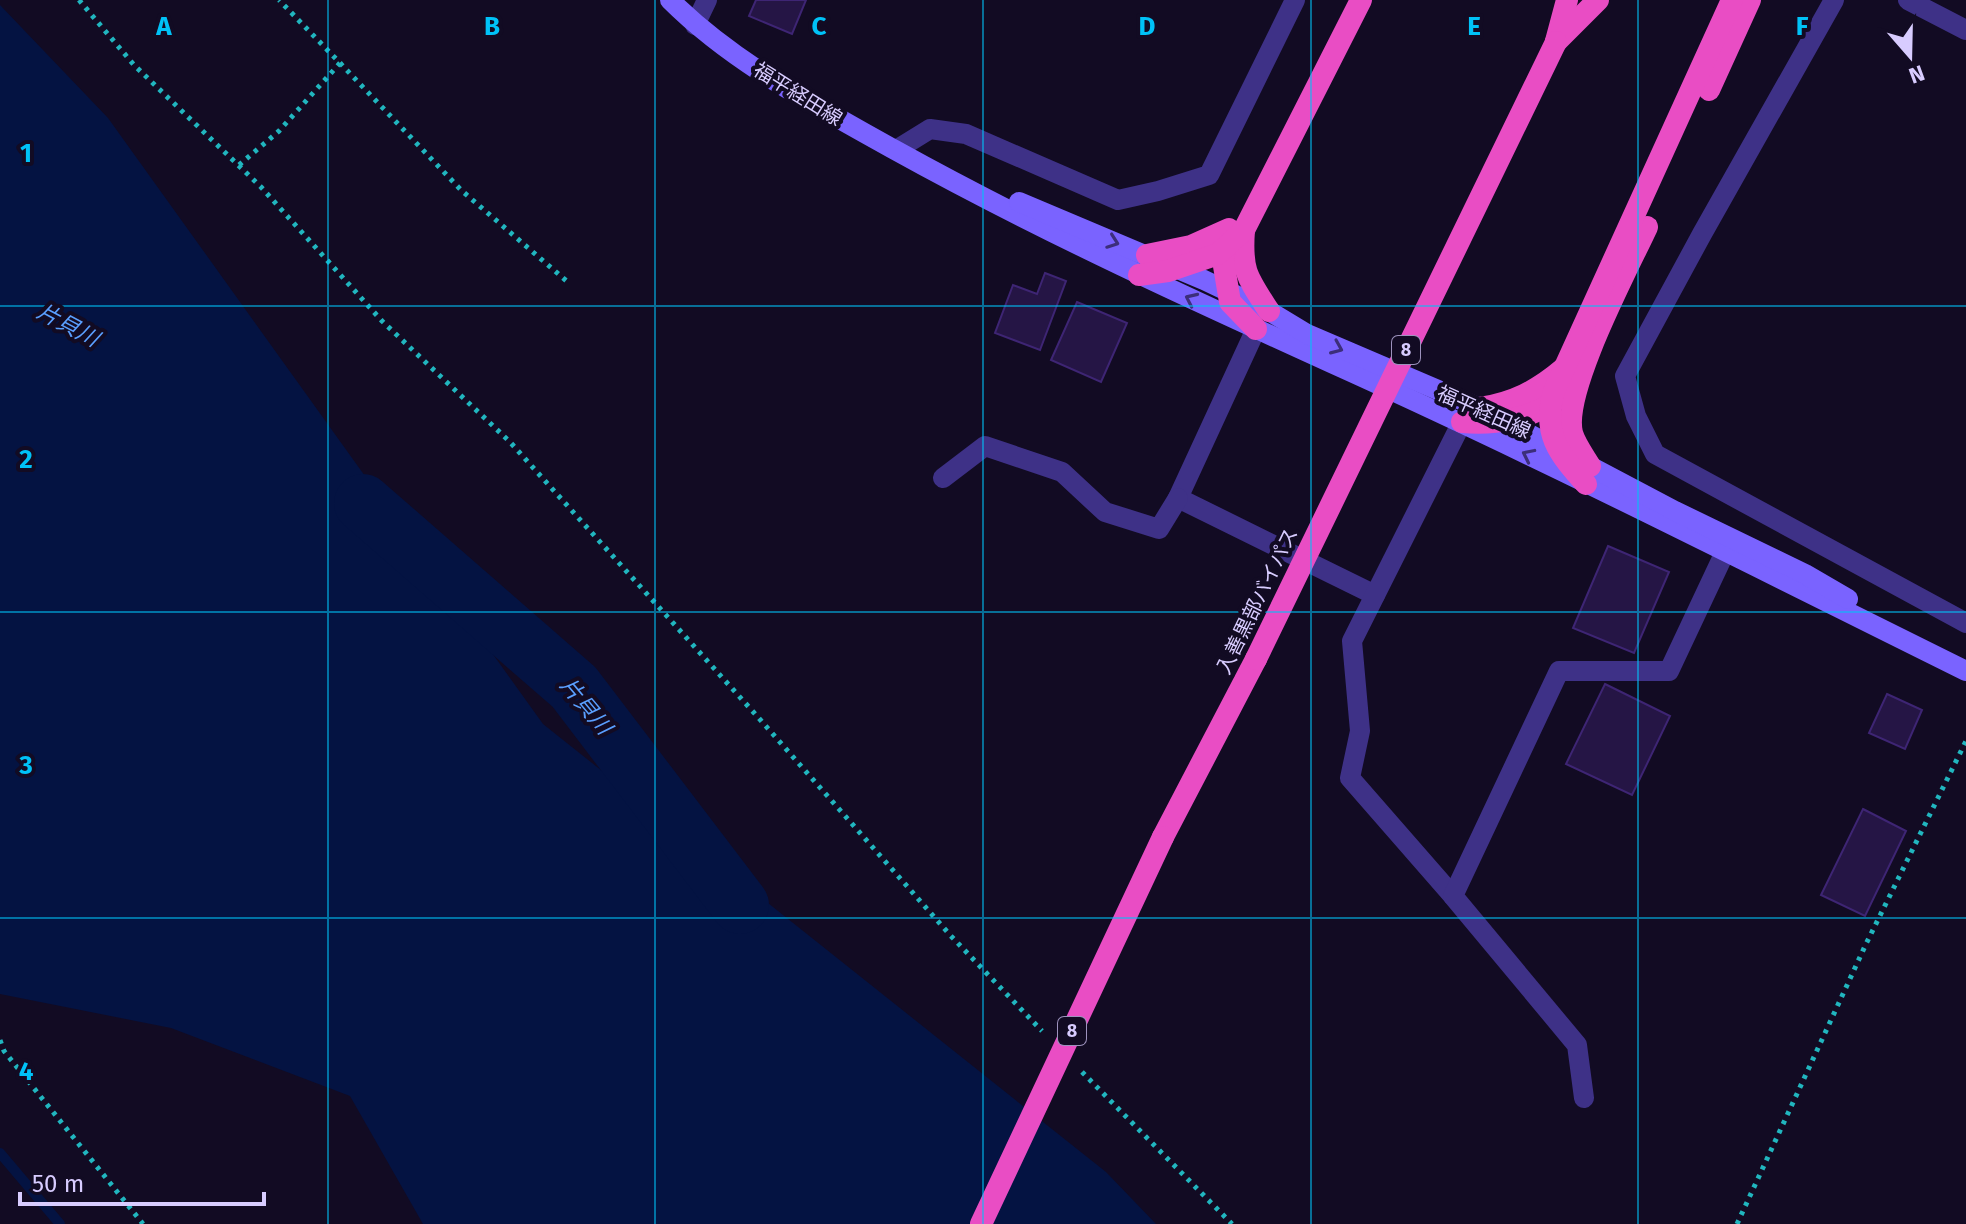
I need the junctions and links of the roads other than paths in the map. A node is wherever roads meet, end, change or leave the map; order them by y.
1 (670, 0) edge
2 (707, 0) edge
3 (1295, 0) edge
4 (1345, 0) edge
5 (1361, 0) edge
6 (1567, 0) edge
7 (1577, 0) edge
8 (1598, 0) edge
9 (1732, 0) edge
10 (1750, 0) edge
11 (1834, 0) edge
12 (1908, 0) edge
13 (695, 25) junction
14 (1966, 30) edge
15 (1556, 42) junction
16 (896, 150) junction
17 (1233, 235) junction
18 (1143, 265) junction
19 (1176, 268) junction
20 (1228, 292) junction
21 (1262, 320) junction
22 (1573, 372) junction
23 (1550, 405) junction
24 (1480, 408) junction
25 (1504, 420) junction
26 (1462, 422) junction
27 (1561, 450) junction
28 (1588, 475) junction
29 (943, 478) dead end
30 (1178, 498) junction
31 (1725, 552) junction
32 (1375, 595) junction
33 (1966, 623) edge
34 (1924, 651) junction
35 (1966, 671) edge
36 (1453, 896) junction
37 (1584, 1098) dead end
38 (981, 1224) edge

1 - 13 main road, 福平経田線
2 - 13 street
3 - 16 street
4 - 17 highway
5 - 17 highway
6 - 15 highway
7 - 15 highway, 入善黒部バイパス / 8
8 - 15 highway
9 - 22 highway
10 - 22 highway
11 - 33 street
12 - 14 street
13 - 16 main road, 福平経田線
15 - 38 highway, 入善黒部バイパス / 8, bridge
16 - 18 main road, 福平経田線
17 - 18 highway
17 - 19 highway
17 - 20 highway
17 - 21 highway
18 - 19 highway
21 -> 18 main road, 福平経田線
19 - 20 main road
20 - 21 highway
21 -> 24 main road, 福平経田線
21 - 26 main road, 福平経田線
21 - 30 street
22 - 23 highway
22 - 24 highway
22 - 28 highway
23 - 25 highway
23 - 27 highway
24 - 25 main road, 福平経田線
25 - 26 highway
25 - 27 main road, 福平経田線
28 -> 26 main road, 福平経田線
26 - 32 street
27 - 28 highway
28 - 31 main road, 福平経田線
28 - 34 main road, 福平経田線
29 - 30 street
30 - 32 street
31 - 34 main road, 福平経田線
31 - 36 street
32 - 36 street
34 - 35 main road, 福平経田線
36 - 37 street

